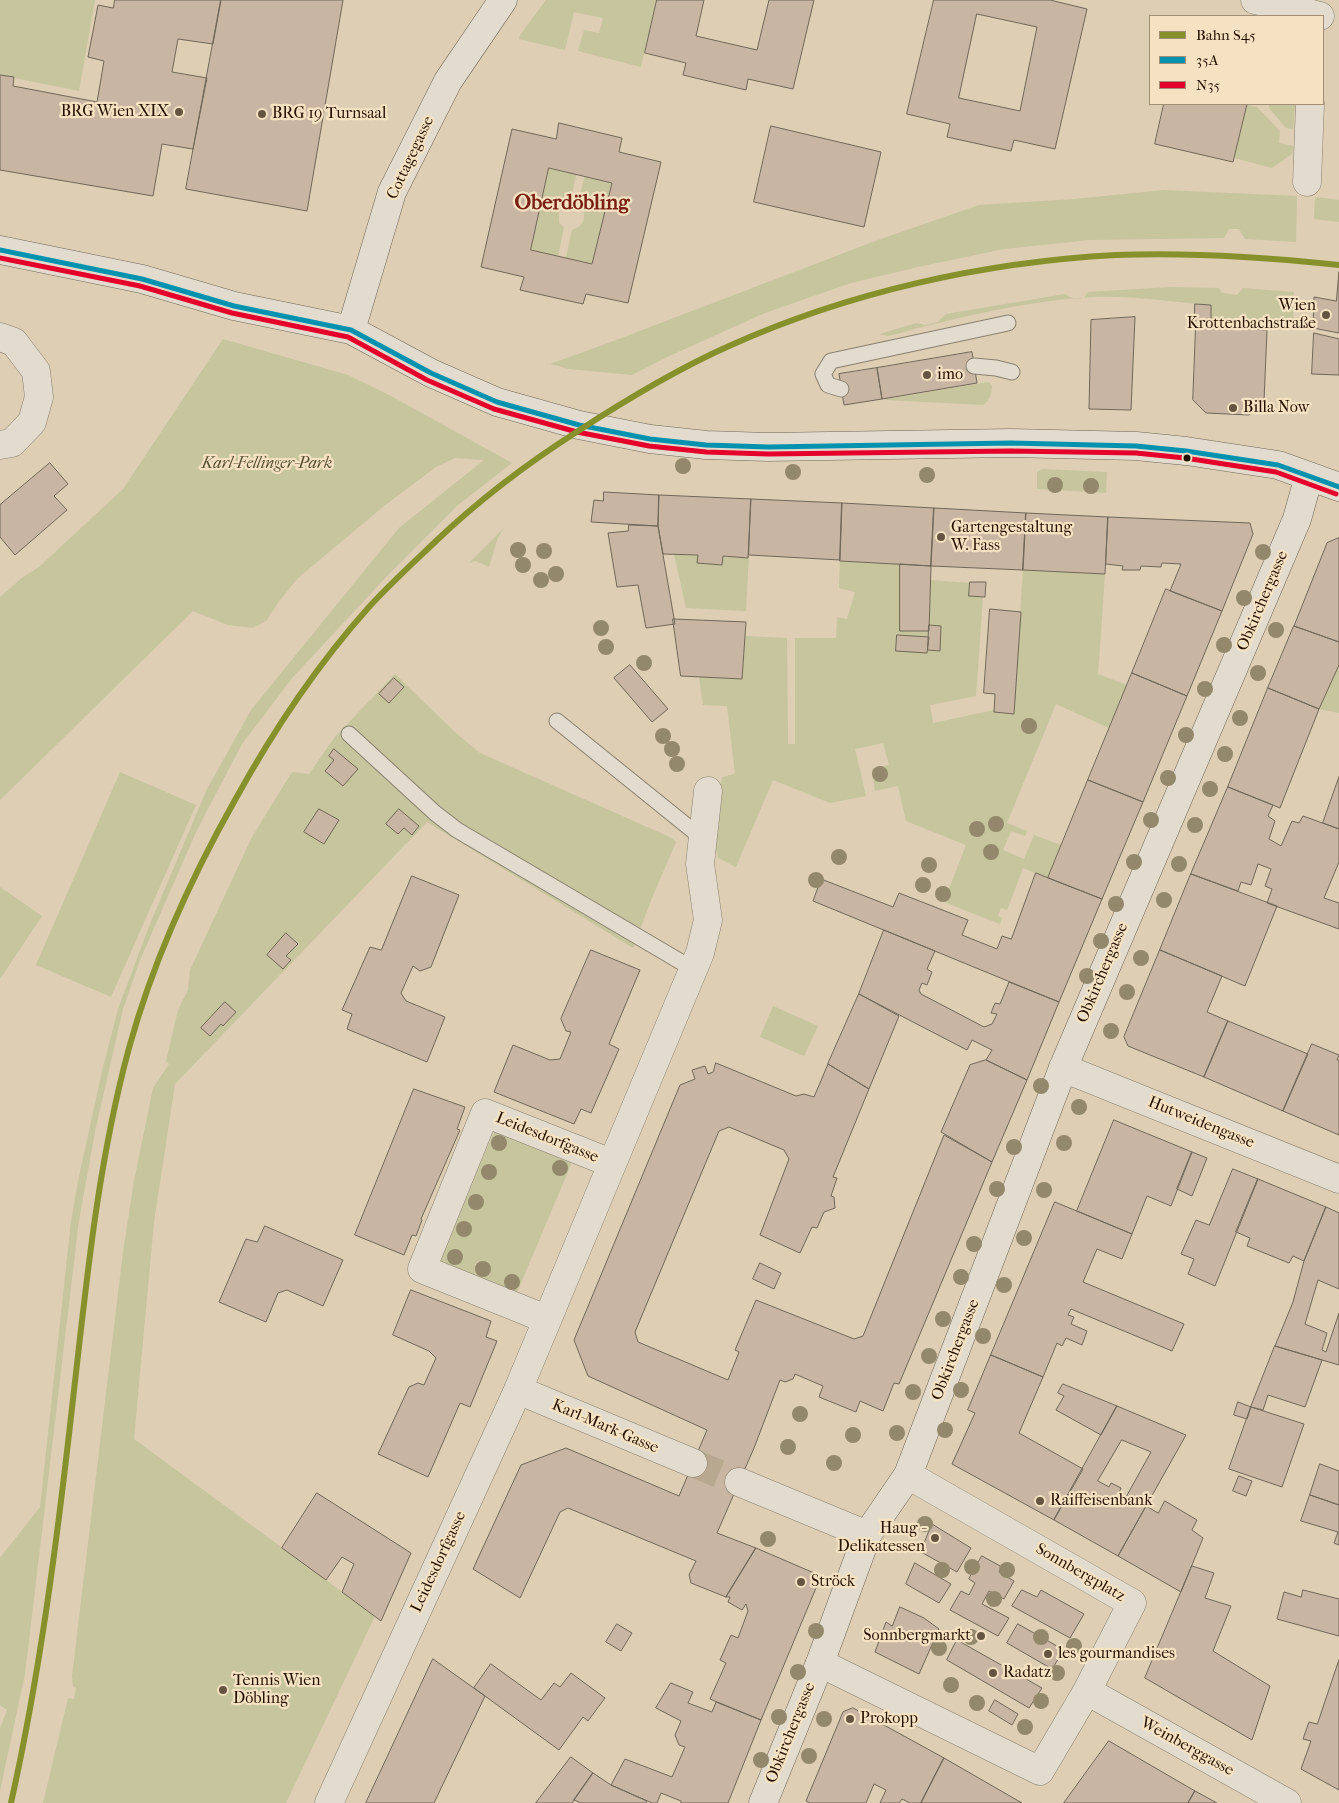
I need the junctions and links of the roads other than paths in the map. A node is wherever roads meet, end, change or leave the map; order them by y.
1 (503, 0) edge
2 (1255, 0) edge
3 (1321, 14) edge
4 (1310, 105) edge
5 (1307, 182) dead end
6 (0, 250) edge
7 (1008, 323) dead end
8 (351, 330) junction
9 (0, 337) edge
10 (974, 366) dead end
11 (1012, 372) dead end
12 (841, 389) dead end
13 (0, 445) edge
14 (1310, 476) junction
15 (1339, 487) edge
16 (557, 721) dead end
17 (349, 734) dead end
18 (708, 791) dead end
19 (702, 838) junction
20 (693, 969) junction
21 (1063, 1068) junction
22 (611, 1163) junction
23 (1339, 1178) edge
24 (546, 1319) junction
25 (518, 1390) junction
26 (693, 1463) tunnel mouth
27 (908, 1475) junction
28 (739, 1482) tunnel mouth
29 (868, 1535) junction
30 (820, 1663) junction
31 (1087, 1691) junction
32 (329, 1803) edge
33 (763, 1803) edge
34 (1287, 1803) edge

1 - 8 street, Cottagegasse
2 - 3 street
4 - 5 street
6 - 8 street
7 - 12 lane
8 - 14 street
9 - 13 street
10 - 11 lane
14 - 15 street
14 - 21 street, Obkirchergasse
16 - 19 lane
17 - 20 lane
18 - 19 street, Leidesdorfgasse
19 - 20 street, Leidesdorfgasse
20 - 22 street, Leidesdorfgasse
21 - 23 street, Hutweidengasse
21 - 27 street, Obkirchergasse
22 - 24 street, Leidesdorfgasse
22 - 24 street, Leidesdorfgasse
24 - 25 street, Leidesdorfgasse
25 - 26 street, Karl-Mark-Gasse
25 - 32 street, Leidesdorfgasse
27 - 29 street
27 - 31 street, Sonnbergplatz
28 - 29 street
29 - 30 street
30 - 31 street, Sonnbergplatz
30 - 33 street, Obkirchergasse
31 - 34 street, Weinberggasse

